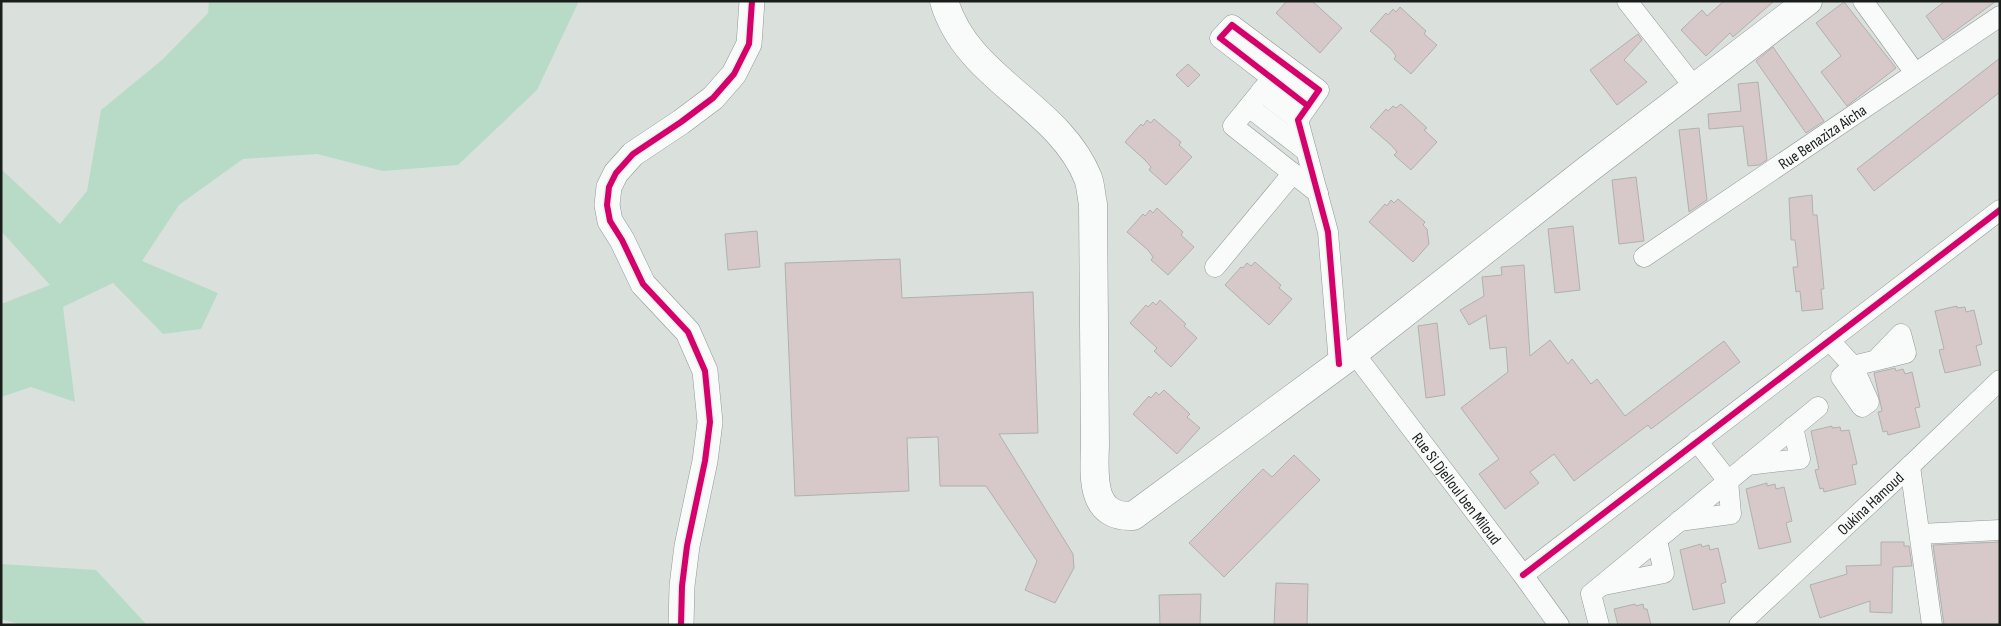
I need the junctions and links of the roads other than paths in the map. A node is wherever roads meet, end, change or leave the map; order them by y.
1 (752, 1) edge
2 (944, 1) edge
3 (1627, 1) edge
4 (1808, 1) edge
5 (1862, 1) edge
6 (2000, 16) edge
7 (1915, 73) junction
8 (1267, 84) junction
9 (1694, 88) junction
10 (1249, 107) junction
11 (1303, 113) junction
12 (1306, 151) junction
13 (1293, 173) junction
14 (1318, 193) junction
15 (2000, 210) edge
16 (1644, 257) dead end
17 (1215, 267) dead end
18 (1830, 340) junction
19 (1347, 359) junction
20 (1876, 360) dead end
21 (2000, 380) edge
22 (1818, 407) dead end
23 (1793, 427) junction
24 (1697, 441) junction
25 (1747, 465) junction
26 (1910, 466) junction
27 (1728, 481) junction
28 (1679, 521) junction
29 (2000, 530) edge
30 (1920, 534) junction
31 (1657, 540) junction
32 (1523, 574) junction
33 (1601, 586) junction
34 (681, 625) edge
35 (1559, 625) edge
36 (1599, 625) edge
37 (1739, 625) edge
38 (1932, 625) edge

1 - 34 street
2 - 19 main road
3 - 9 street
4 - 9 main road
5 - 7 street
6 - 7 street, Rue Benaziza Aicha
7 - 16 street, Rue Benaziza Aicha
8 - 10 street
8 - 11 street
8 - 11 street
9 - 19 main road
10 - 12 street
10 - 13 street
11 - 12 street
12 - 14 street
13 - 14 street
13 - 17 street
14 - 19 street
15 - 18 street
18 - 20 street
18 - 24 street
19 - 32 street, Rue Si Djelloul ben Miloud
21 - 26 street, Oukina Hamoud
22 - 23 street
23 - 25 street
23 - 25 street
24 - 27 street
24 - 32 street
25 - 27 street
26 - 30 street
26 - 37 street, Oukina Hamoud
27 - 28 street
27 - 28 street
28 - 31 street
29 - 30 street
30 - 38 street
31 - 33 street
31 - 33 street
32 - 35 street, Rue Si Djelloul ben Miloud
33 - 36 street

